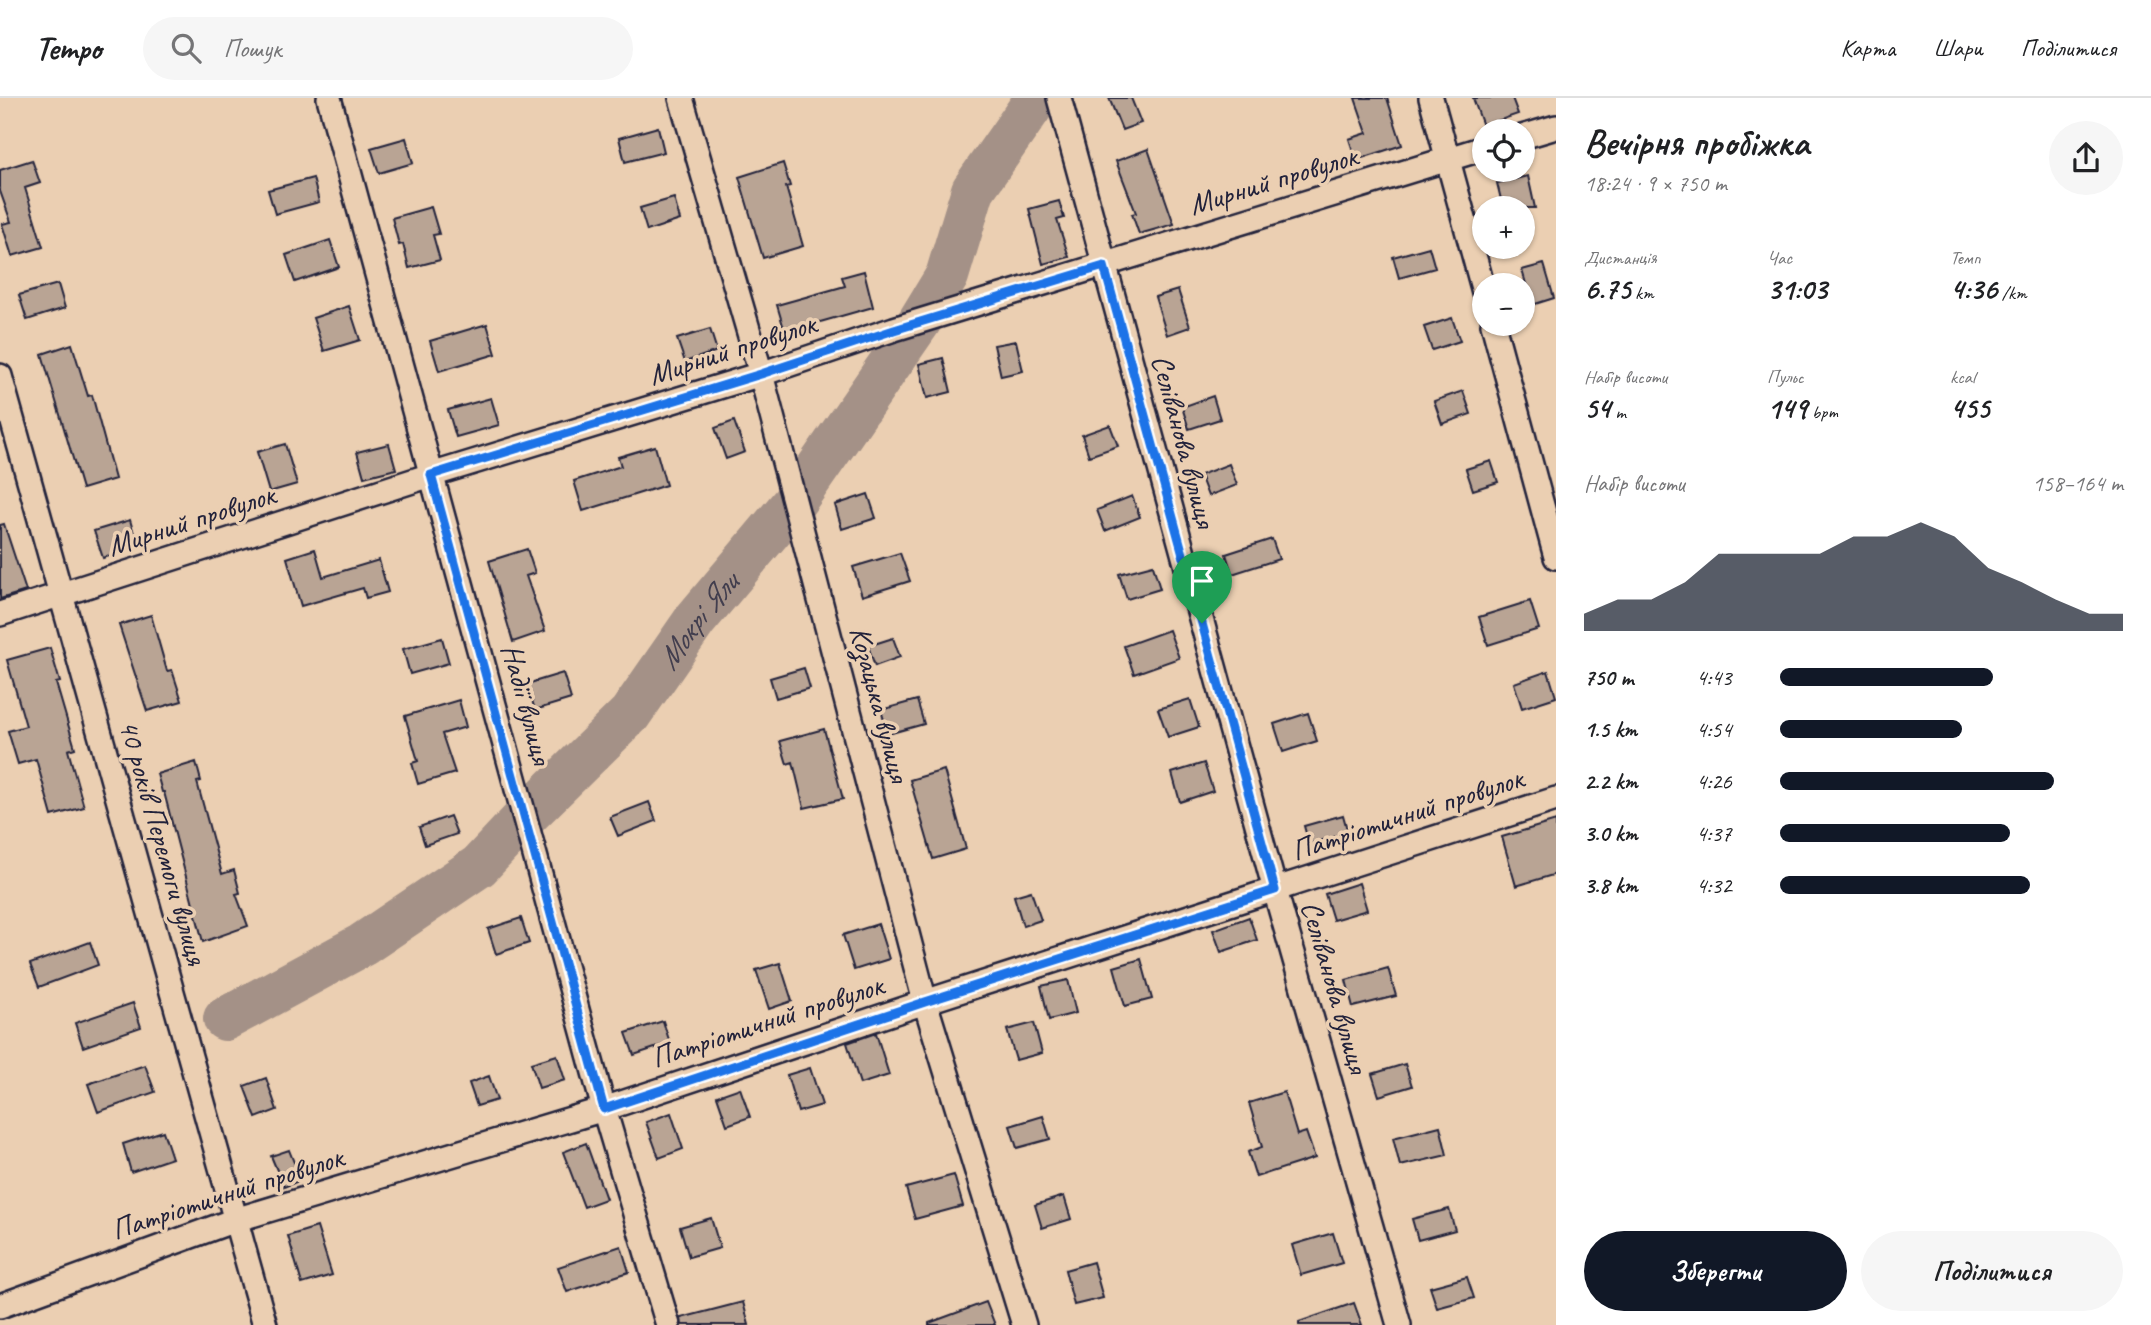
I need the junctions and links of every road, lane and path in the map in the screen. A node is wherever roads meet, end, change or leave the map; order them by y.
1 (329, 98) edge
2 (681, 98) edge
3 (1059, 98) edge
4 (1431, 98) edge
5 (1556, 127) edge
6 (1535, 133) edge
7 (1472, 152) edge
8 (1448, 159) junction
9 (1104, 266) junction
10 (1479, 273) edge
11 (1496, 336) edge
12 (761, 374) junction
13 (0, 376) edge
14 (431, 475) junction
15 (1556, 557) edge
16 (61, 595) junction
17 (0, 614) edge
18 (1556, 799) edge
19 (1275, 890) junction
20 (925, 1002) junction
21 (604, 1109) junction
22 (235, 1220) junction
23 (0, 1306) edge
24 (265, 1325) edge
25 (668, 1325) edge
26 (1024, 1325) edge
27 (1399, 1325) edge

1 - 14 street, Надії вулиця
2 - 12 street, Козацька вулиця
3 - 9 street, Селіванова вулиця
4 - 8 street
5 - 6 street
7 - 8 street, Мирний провулок
8 - 9 street, Мирний провулок
8 - 10 street
9 - 12 street, Мирний провулок
9 - 19 street, Селіванова вулиця
11 - 15 street
12 - 14 street, Мирний провулок
12 - 20 street, Козацька вулиця
13 - 16 street, 40 років Перемоги вулиця
14 - 16 street, Мирний провулок
14 - 21 street, Надії вулиця
16 - 17 street, Мирний провулок
16 - 22 street, 40 років Перемоги вулиця
18 - 19 street, Патріотичний провулок
19 - 20 street, Патріотичний провулок
19 - 27 street, Селіванова вулиця
20 - 21 street, Патріотичний провулок
20 - 26 street, Козацька вулиця
21 - 22 street, Патріотичний провулок
21 - 25 street, Надії вулиця
22 - 23 street, Патріотичний провулок
22 - 24 street, 40 років Перемоги вулиця

